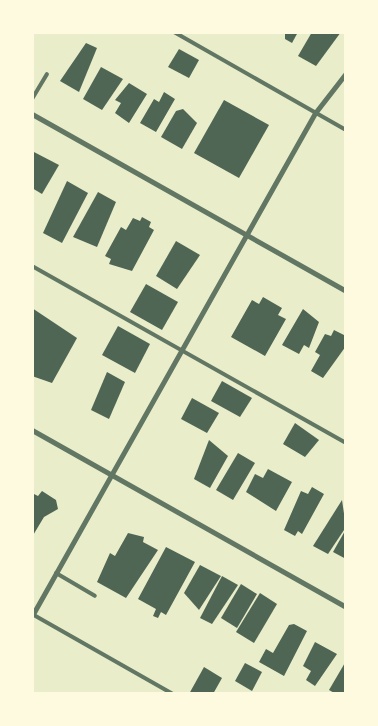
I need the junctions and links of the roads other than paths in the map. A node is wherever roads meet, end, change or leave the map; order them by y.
1 (174, 32) edge
2 (346, 73) edge
3 (47, 74) dead end
4 (32, 99) edge
5 (315, 113) junction
6 (32, 114) edge
7 (346, 130) edge
8 (247, 235) junction
9 (32, 266) edge
10 (346, 290) edge
11 (182, 350) junction
12 (32, 430) edge
13 (346, 443) edge
14 (112, 475) junction
15 (56, 573) junction
16 (95, 596) dead end
17 (346, 607) edge
18 (33, 614) edge
19 (173, 694) edge

1 - 5 lane
2 - 5 street
3 - 4 lane
5 - 7 lane
5 - 8 street
6 - 8 street
8 - 10 street
8 - 11 street
9 - 11 lane
11 - 13 lane
11 - 14 street
12 - 14 street
14 - 15 street
14 - 17 street
15 - 16 lane
15 - 18 street
18 - 19 lane

